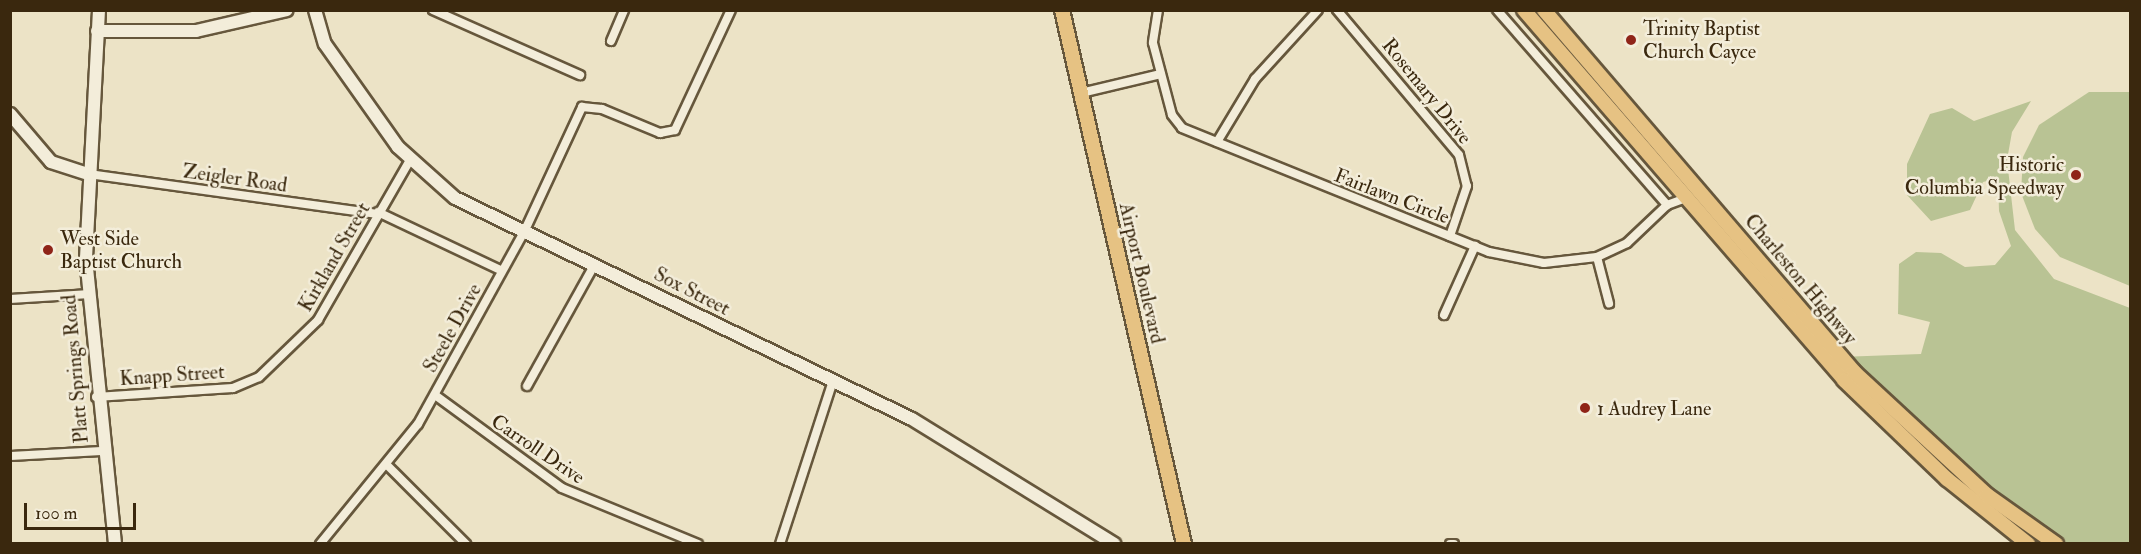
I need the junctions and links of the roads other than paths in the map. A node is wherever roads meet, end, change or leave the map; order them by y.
1 (99, 10) edge
2 (287, 10) edge
3 (315, 10) edge
4 (433, 10) edge
5 (624, 10) edge
6 (730, 10) edge
7 (1062, 10) edge
8 (1158, 10) edge
9 (1318, 10) edge
10 (1337, 10) edge
11 (1497, 10) edge
12 (1524, 10) edge
13 (1544, 10) edge
14 (97, 31) junction
15 (611, 41) dead end
16 (1161, 74) junction
17 (580, 75) dead end
18 (1081, 93) junction
19 (10, 114) edge
20 (1217, 142) junction
21 (409, 162) junction
22 (89, 174) junction
23 (1701, 192) junction
24 (1685, 198) junction
25 (1667, 206) junction
26 (378, 213) junction
27 (525, 230) junction
28 (1450, 236) junction
29 (1475, 246) junction
30 (1597, 257) junction
31 (595, 264) junction
32 (502, 271) junction
33 (90, 294) junction
34 (10, 299) edge
35 (1609, 303) dead end
36 (1444, 315) dead end
37 (833, 381) junction
38 (250, 383) joint
39 (528, 386) dead end
40 (435, 395) junction
41 (96, 397) junction
42 (102, 451) junction
43 (10, 456) edge
44 (387, 465) junction
45 (323, 542) edge
46 (115, 543) edge
47 (466, 543) edge
48 (698, 543) edge
49 (780, 543) edge
50 (1114, 543) edge
51 (1185, 543) edge
52 (2028, 543) edge
53 (2056, 543) edge

1 - 14 street, Platt Springs Road
2 - 14 street
3 - 21 street, Sox Street
4 - 17 street
5 - 15 street
6 - 27 street, Steele Drive
7 - 18 main road, Airport Boulevard
8 - 16 street, Fairlawn Circle
9 - 20 street
10 - 28 street, Rosemary Drive
11 - 25 street
12 - 24 main road, Charleston Highway
13 - 23 main road, Charleston Highway
14 - 22 street, Platt Springs Road
16 - 18 street
16 - 20 street, Fairlawn Circle
18 - 51 main road, Airport Boulevard
19 - 22 street
20 - 28 street, Fairlawn Circle
21 - 26 street, Kirkland Street
21 - 27 street, Sox Street
22 - 26 street, Zeigler Road
22 - 33 street, Platt Springs Road
23 - 24 street, Fairlawn Circle
23 - 53 main road, Charleston Highway
24 - 25 street, Fairlawn Circle
24 - 52 main road, Charleston Highway
25 - 30 street, Fairlawn Circle
26 - 32 street, Zeigler Road
26 - 38 street, Kirkland Street
27 - 31 street, Sox Street
27 - 32 street, Steele Drive
28 - 29 street, Fairlawn Circle
29 - 30 street, Fairlawn Circle
29 - 36 street
30 - 35 street
31 - 37 street, Sox Street
31 - 39 street
32 - 40 street, Steele Drive
33 - 34 street
33 - 41 street, Platt Springs Road
37 - 49 street
37 - 50 street, Sox Street
38 - 41 street, Knapp Street
40 - 44 street, Steele Drive
40 - 48 street, Carroll Drive
41 - 42 street, Platt Springs Road
42 - 43 street
42 - 46 street, Platt Springs Road
44 - 45 street, Steele Drive
44 - 47 street

